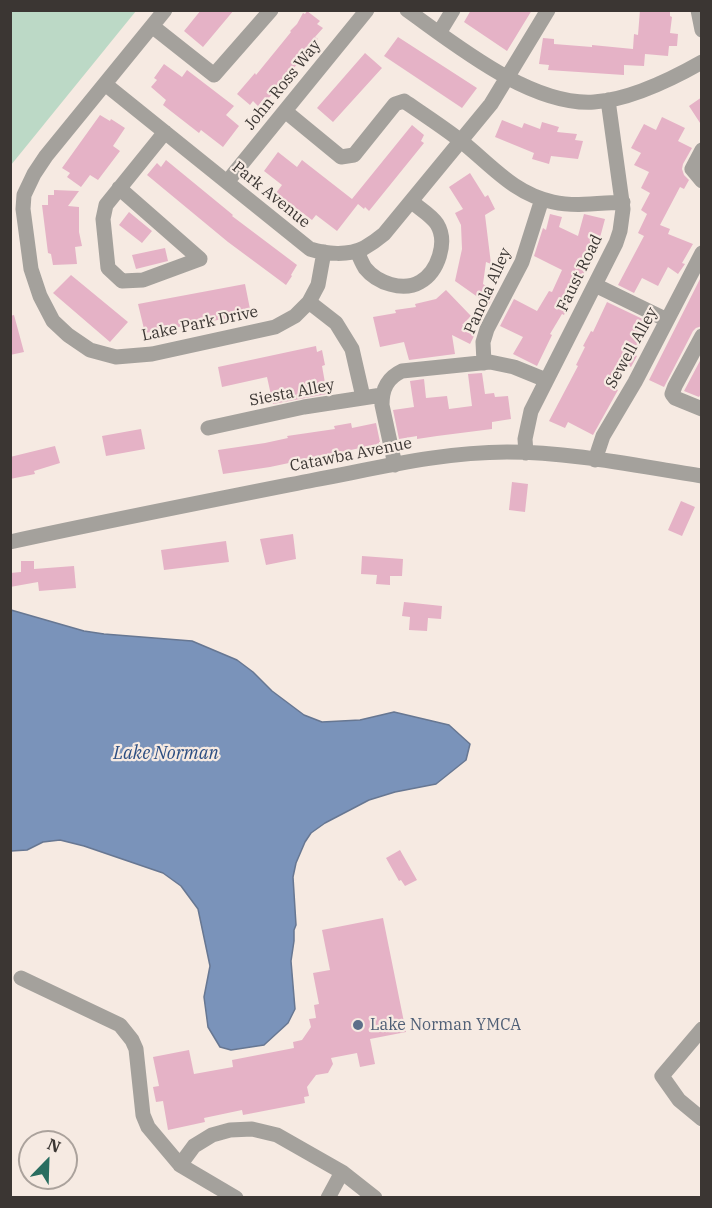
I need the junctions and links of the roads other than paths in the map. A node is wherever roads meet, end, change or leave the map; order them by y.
1 (165, 10) edge
2 (271, 10) edge
3 (367, 10) edge
4 (407, 10) edge
5 (453, 10) edge
6 (548, 10) edge
7 (698, 10) edge
8 (152, 26) junction
9 (702, 30) edge
10 (439, 33) junction
11 (702, 62) edge
12 (507, 77) junction
13 (105, 84) junction
14 (608, 100) junction
15 (285, 111) junction
16 (165, 132) junction
17 (461, 141) junction
18 (702, 150) edge
19 (702, 181) edge
20 (227, 182) junction
21 (119, 188) junction
22 (542, 199) junction
23 (412, 202) junction
24 (622, 202) junction
25 (357, 251) junction
26 (324, 252) junction
27 (702, 253) edge
28 (595, 285) junction
29 (309, 302) junction
30 (667, 320) junction
31 (702, 336) edge
32 (484, 363) junction
33 (546, 380) junction
34 (382, 395) junction
35 (363, 397) junction
36 (702, 409) edge
37 (208, 428) dead end
38 (526, 453) junction
39 (595, 459) junction
40 (394, 465) junction
41 (702, 476) edge
42 (10, 542) edge
43 (21, 978) dead end
44 (702, 1029) edge
45 (702, 1119) edge
46 (180, 1165) junction
47 (342, 1172) junction
48 (236, 1197) edge
49 (328, 1197) edge
50 (375, 1197) edge

1 - 8 street, Lake Park Drive
2 - 8 street
3 - 15 street, John Ross Way
4 - 10 street
5 - 10 street
6 - 12 street, Park Avenue
7 - 9 street
8 - 13 street, Lake Park Drive
10 - 12 street
11 - 14 street
12 - 14 street
12 - 17 street, Park Avenue
13 - 16 street, Park Avenue
13 - 29 street, Lake Park Drive
14 - 24 street, Faust Road
15 - 17 street
15 - 20 street, John Ross Way
16 - 20 street, Park Avenue
16 - 21 street
17 - 22 street
17 - 23 street, Park Avenue
18 - 19 street
20 - 26 street, Park Avenue
21 - 21 street
22 - 24 street
22 - 32 street, Panola Alley
23 - 25 street, Park Avenue
23 - 25 street
24 - 28 street, Faust Road
25 - 26 street, Park Avenue
26 - 29 street, Lake Park Drive
27 - 30 street, Sewell Alley
28 - 30 street
28 - 33 street, Faust Road
29 - 35 street
30 - 39 street, Sewell Alley
31 - 36 street
32 - 33 street
32 - 34 street
33 - 38 street, Faust Road
34 - 35 street, Siesta Alley
34 - 40 street
35 - 37 street, Siesta Alley
38 - 39 street, Catawba Avenue
38 - 40 street, Catawba Avenue
39 - 41 street, Catawba Avenue
40 - 42 street, Catawba Avenue
43 - 46 street
44 - 45 street
46 - 47 street
46 - 48 street
47 - 49 street
47 - 50 street

